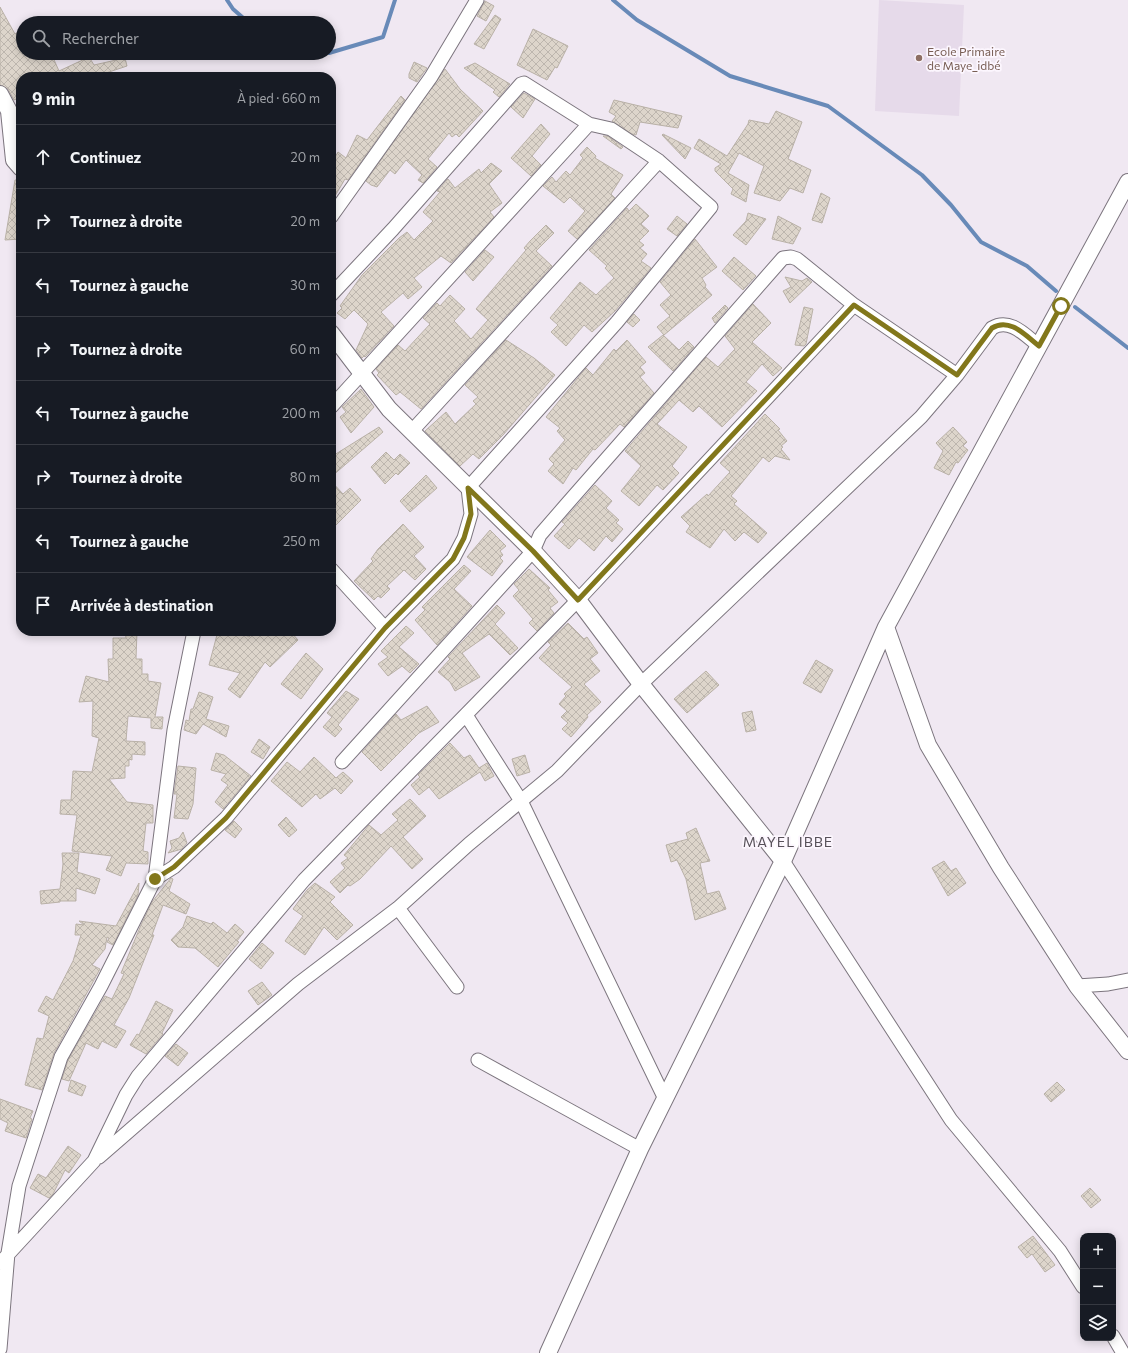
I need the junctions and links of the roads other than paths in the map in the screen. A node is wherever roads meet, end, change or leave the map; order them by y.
1 (478, 0) edge
2 (0, 94) edge
3 (589, 124) junction
4 (659, 161) junction
5 (16, 162) edge
6 (1128, 182) edge
7 (336, 210) edge
8 (336, 290) edge
9 (854, 305) junction
10 (336, 340) edge
11 (1039, 346) junction
12 (362, 375) junction
13 (957, 375) junction
14 (336, 402) edge
15 (411, 432) junction
16 (468, 488) junction
17 (533, 551) junction
18 (336, 574) edge
19 (578, 600) junction
20 (886, 627) junction
21 (385, 628) junction
22 (193, 636) edge
23 (641, 684) junction
24 (466, 715) junction
25 (342, 762) dead end
26 (521, 801) junction
27 (783, 861) junction
28 (155, 879) junction
29 (398, 908) junction
30 (1128, 980) edge
31 (1077, 986) junction
32 (457, 987) dead end
33 (1128, 1051) edge
34 (478, 1060) dead end
35 (665, 1099) junction
36 (640, 1149) junction
37 (94, 1161) junction
38 (8, 1253) junction
39 (0, 1263) edge
40 (1080, 1282) edge
41 (1116, 1341) edge
42 (0, 1349) edge
43 (548, 1353) edge
44 (1123, 1353) edge

1 - 7 street
2 - 5 street
3 - 4 street
3 - 8 street
3 - 12 street
4 - 15 street
4 - 16 street
6 - 11 street
9 - 13 street
9 - 17 street
9 - 19 street
10 - 12 street
11 - 13 street
11 - 20 street
12 - 14 street
12 - 15 street
13 - 23 street
15 - 16 street
16 - 17 street
16 - 21 street
17 - 19 street
17 - 25 street
18 - 21 street
19 - 23 street
19 - 24 street
20 - 27 street
20 - 31 street
21 - 28 street
22 - 28 street
23 - 26 street
23 - 27 street
24 - 26 street
24 - 37 street
26 - 29 street
26 - 35 street
27 - 35 street
27 - 40 street
28 - 38 street
29 - 32 street
29 - 37 street
30 - 31 street
31 - 33 street
34 - 36 street
35 - 36 street
36 - 43 street
37 - 38 street
38 - 39 street
38 - 42 street
41 - 44 street

